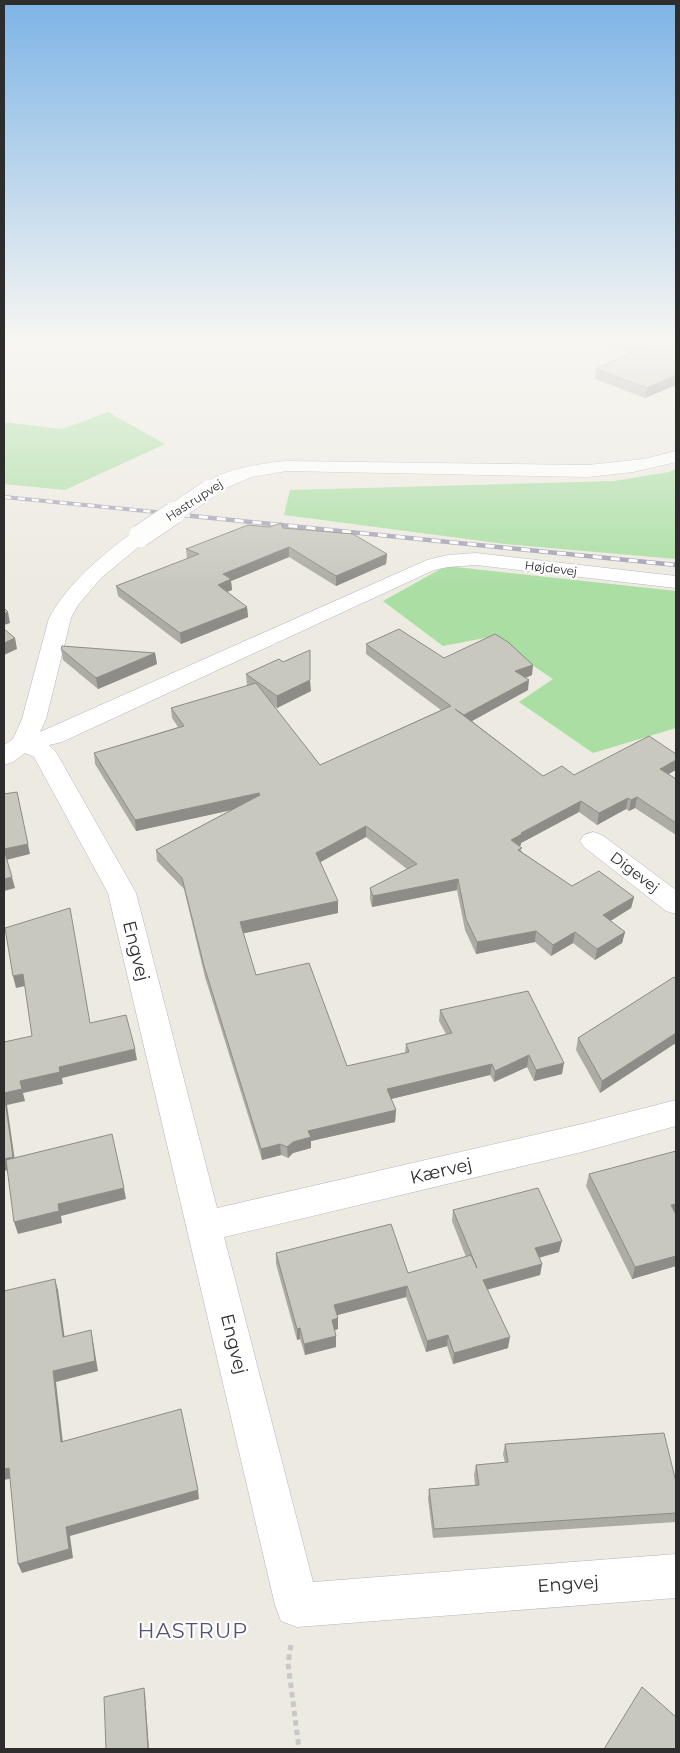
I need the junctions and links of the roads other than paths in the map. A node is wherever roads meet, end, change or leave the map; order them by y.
1 (676, 456) edge
2 (676, 582) edge
3 (14, 750) edge
4 (593, 841) dead end
5 (676, 904) edge
6 (676, 1112) edge
7 (205, 1226) junction
8 (676, 1576) edge

1 - 3 street, Hastrupvej, bridge
2 - 3 street, Højdevej
3 - 7 street, Engvej
4 - 5 street, Digevej
6 - 7 street, Kærvej
7 - 8 street, Engvej

